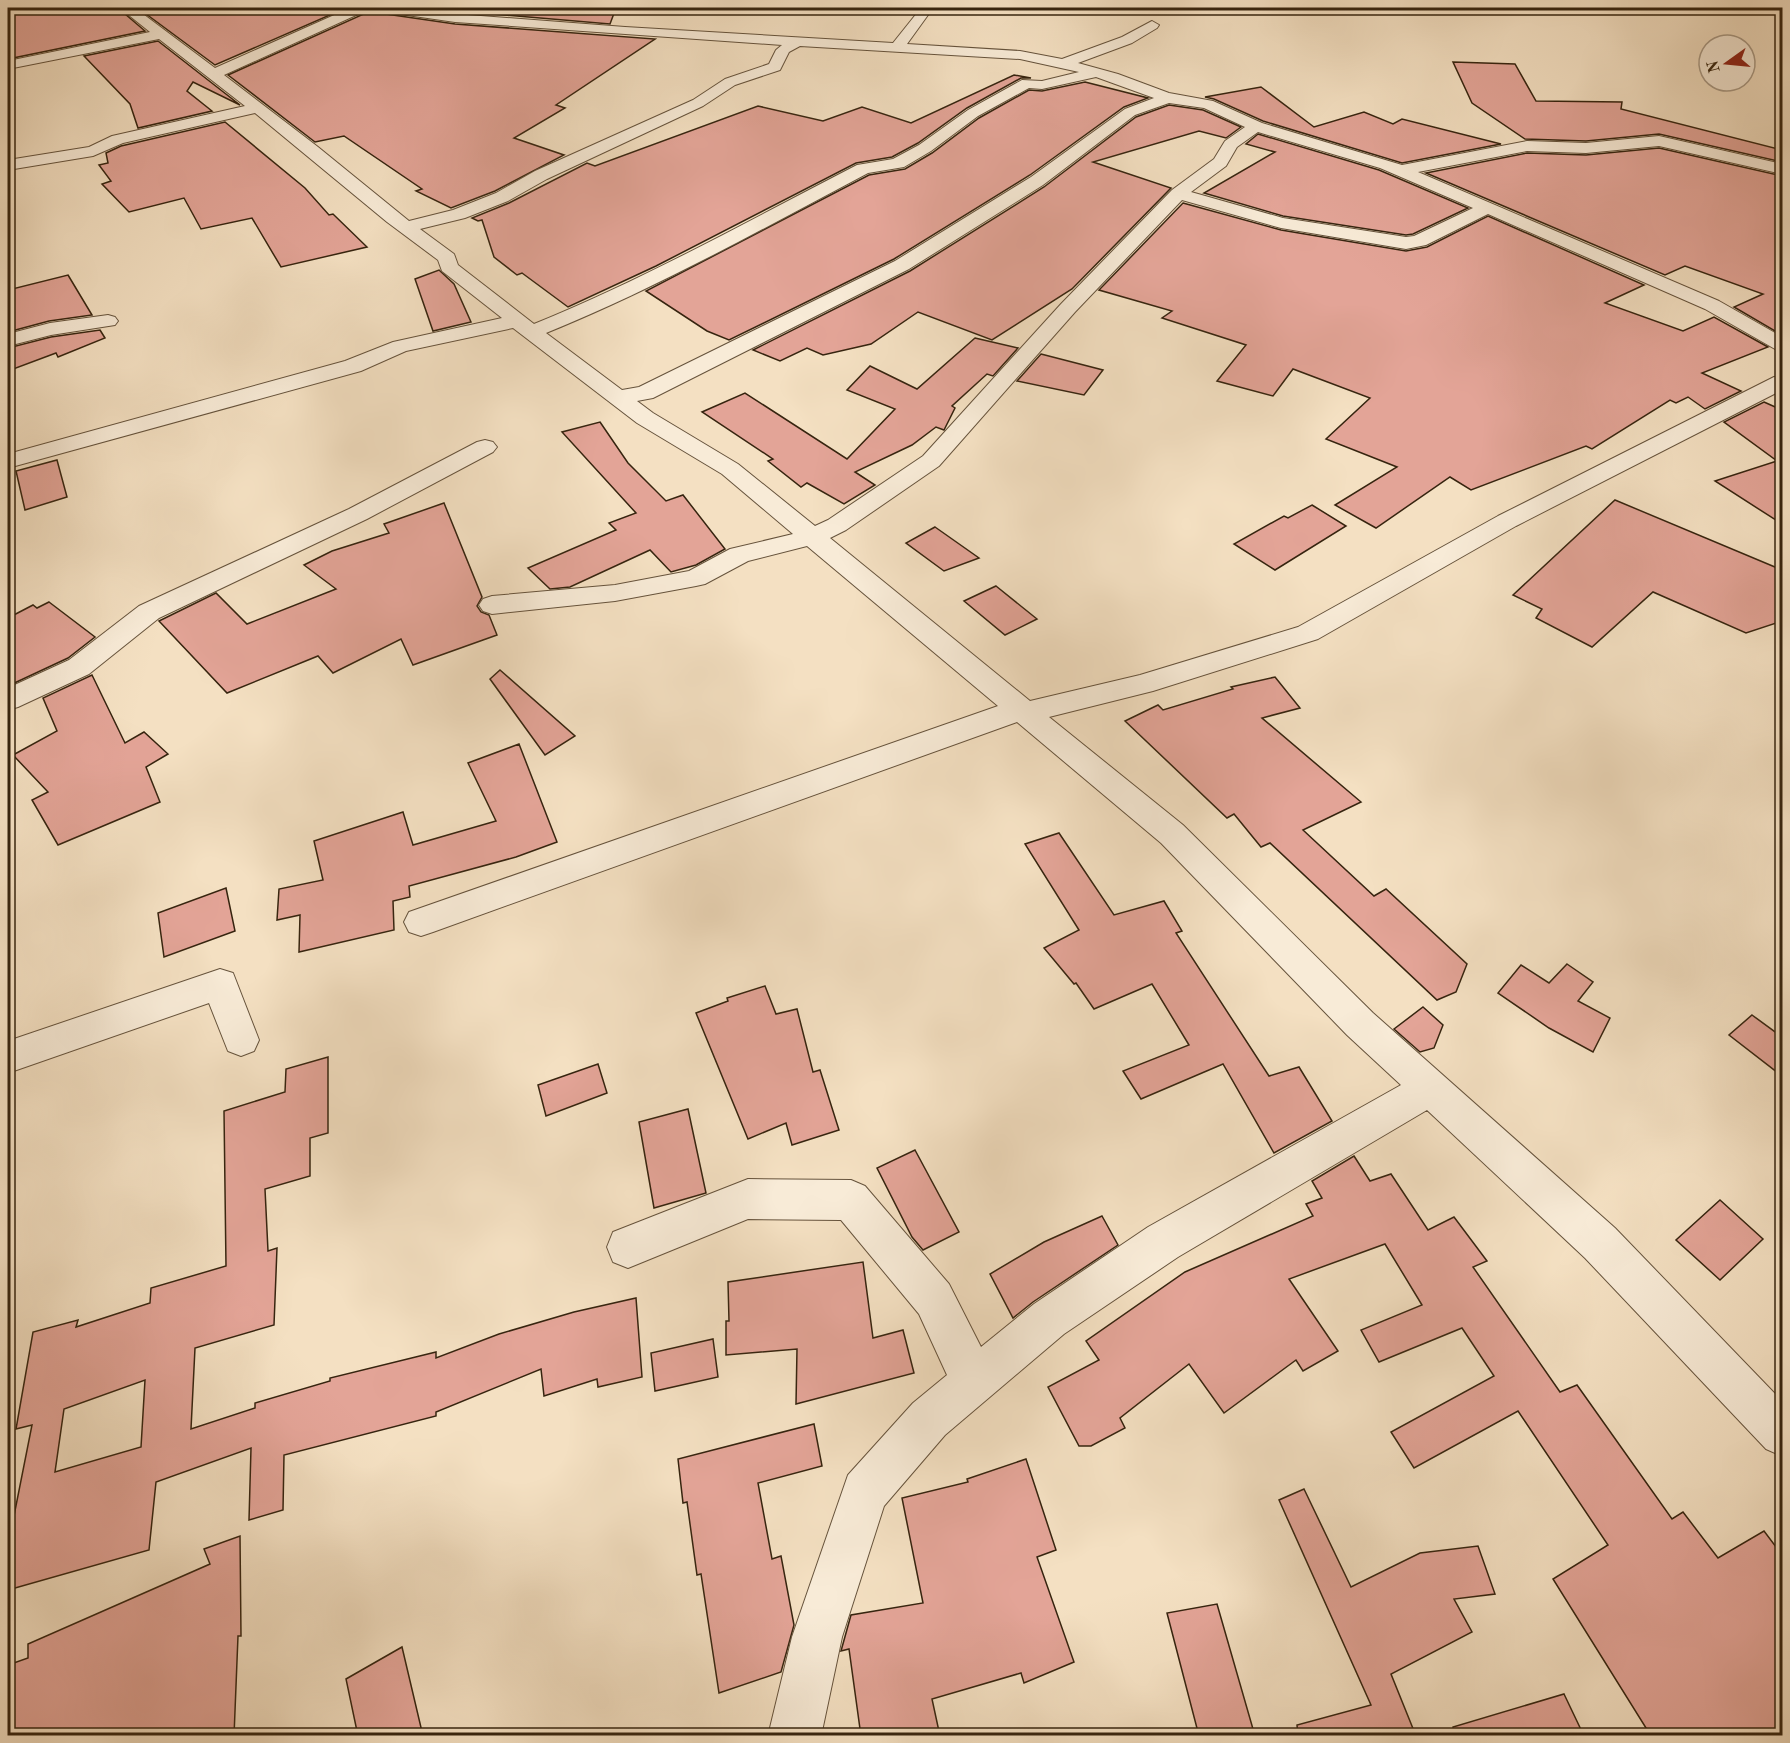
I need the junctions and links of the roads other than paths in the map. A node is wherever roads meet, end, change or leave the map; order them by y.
1 (127, 8) edge
2 (360, 8) edge
3 (386, 8) edge
4 (927, 8) edge
5 (1152, 25) dead end
6 (163, 34) junction
7 (798, 41) junction
8 (897, 47) junction
9 (1066, 63) junction
10 (8, 65) edge
11 (1097, 73) junction
12 (214, 74) junction
13 (1167, 98) junction
14 (258, 108) junction
15 (1256, 126) junction
16 (8, 165) edge
17 (1782, 169) edge
18 (1401, 170) junction
19 (1178, 194) junction
20 (1489, 207) junction
21 (406, 227) junction
22 (108, 321) dead end
23 (524, 326) junction
24 (8, 340) edge
25 (1782, 345) edge
26 (1782, 381) edge
27 (619, 397) junction
28 (485, 447) dead end
29 (8, 461) edge
30 (813, 537) junction
31 (492, 604) dead end
32 (8, 700) edge
33 (1025, 711) junction
34 (421, 922) dead end
35 (241, 1040) dead end
36 (8, 1057) edge
37 (1431, 1088) junction
38 (628, 1247) dead end
39 (974, 1382) junction
40 (1782, 1433) edge
41 (794, 1736) edge

1 - 6 street
2 - 12 street
3 - 7 street
4 - 8 street
5 - 9 street
6 - 10 street
6 - 12 street
7 - 8 street
7 - 21 street
8 - 9 street
9 - 11 street
11 - 13 street
11 - 23 street
12 - 14 street
13 - 15 street
13 - 27 street
14 - 16 street
14 - 21 street
15 - 18 street
15 - 19 street
17 - 18 street
18 - 20 street
19 - 20 street
19 - 30 street
20 - 25 street
21 - 23 street
22 - 24 street
23 - 27 street
23 - 29 street
26 - 33 street
27 - 30 street
28 - 32 street
30 - 31 street
30 - 33 street
33 - 34 street
33 - 37 street
35 - 36 street
37 - 39 street
37 - 40 street
38 - 39 street
39 - 41 street

